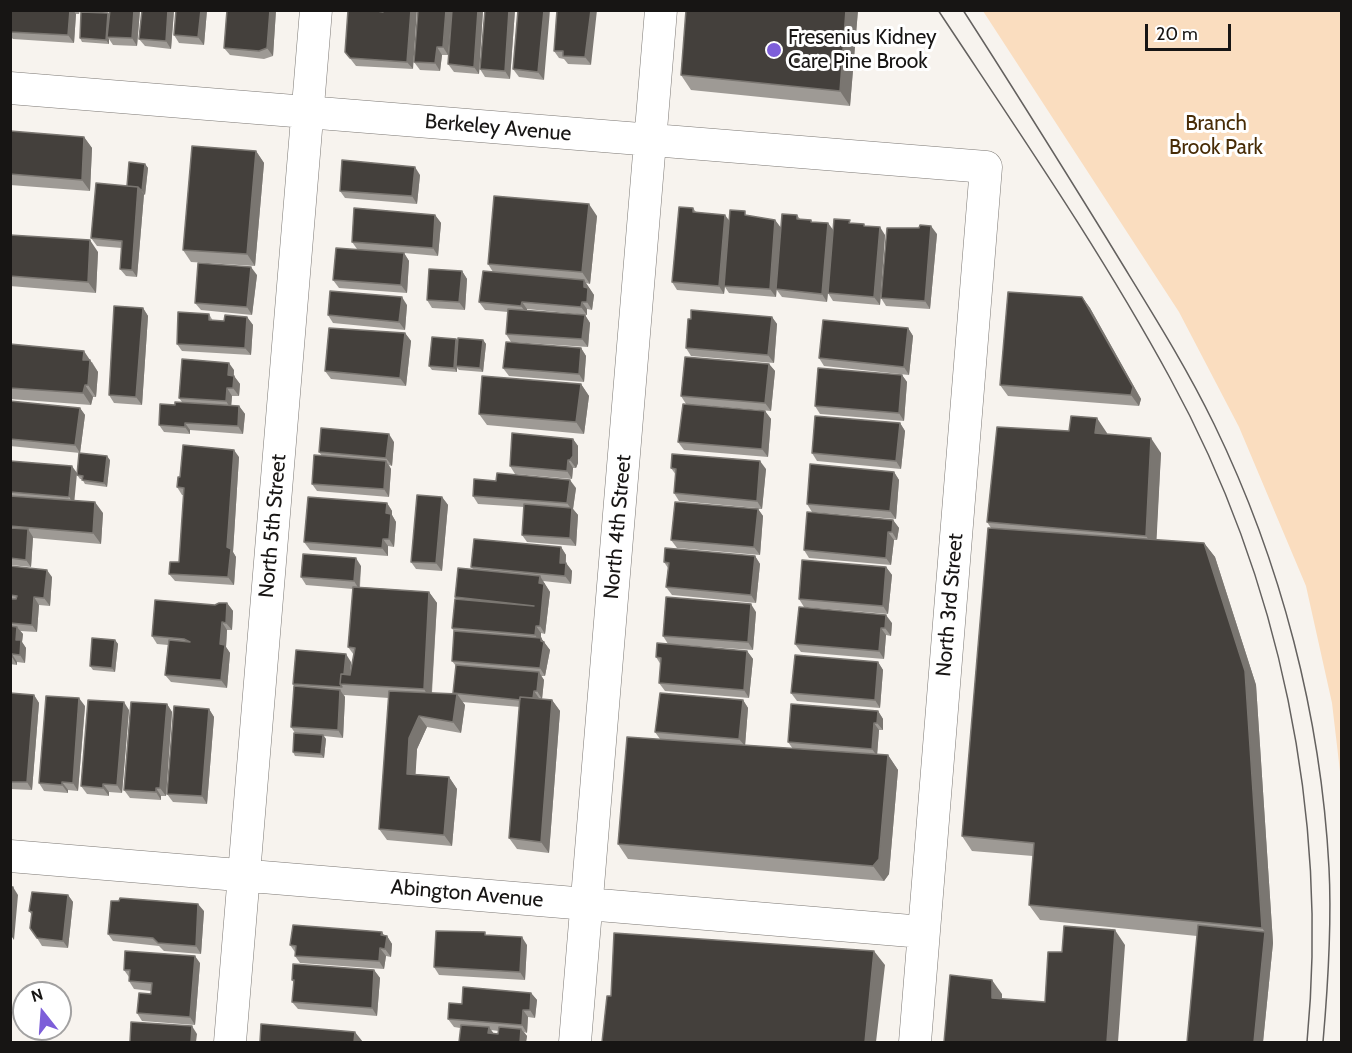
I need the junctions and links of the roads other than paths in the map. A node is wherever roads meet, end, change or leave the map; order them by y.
1 (316, 10) edge
2 (661, 10) edge
3 (10, 88) edge
4 (307, 112) junction
5 (650, 140) junction
6 (986, 167) joint
7 (10, 856) edge
8 (244, 875) junction
9 (586, 904) junction
10 (923, 932) junction
11 (230, 1042) edge
12 (575, 1042) edge
13 (915, 1042) edge

1 - 4 street, North 5th Street
2 - 5 street, North 4th Street
3 - 4 street, Berkeley Avenue
4 - 5 street, Berkeley Avenue
4 - 8 street, North 5th Street
5 - 6 street, Berkeley Avenue
5 - 9 street, North 4th Street
6 - 10 street, North 3rd Street
7 - 8 street, Abington Avenue
8 - 9 street, Abington Avenue
8 - 11 street, North 5th Street
9 - 10 street, Abington Avenue
9 - 12 street, North 4th Street
10 - 13 street, North 3rd Street

